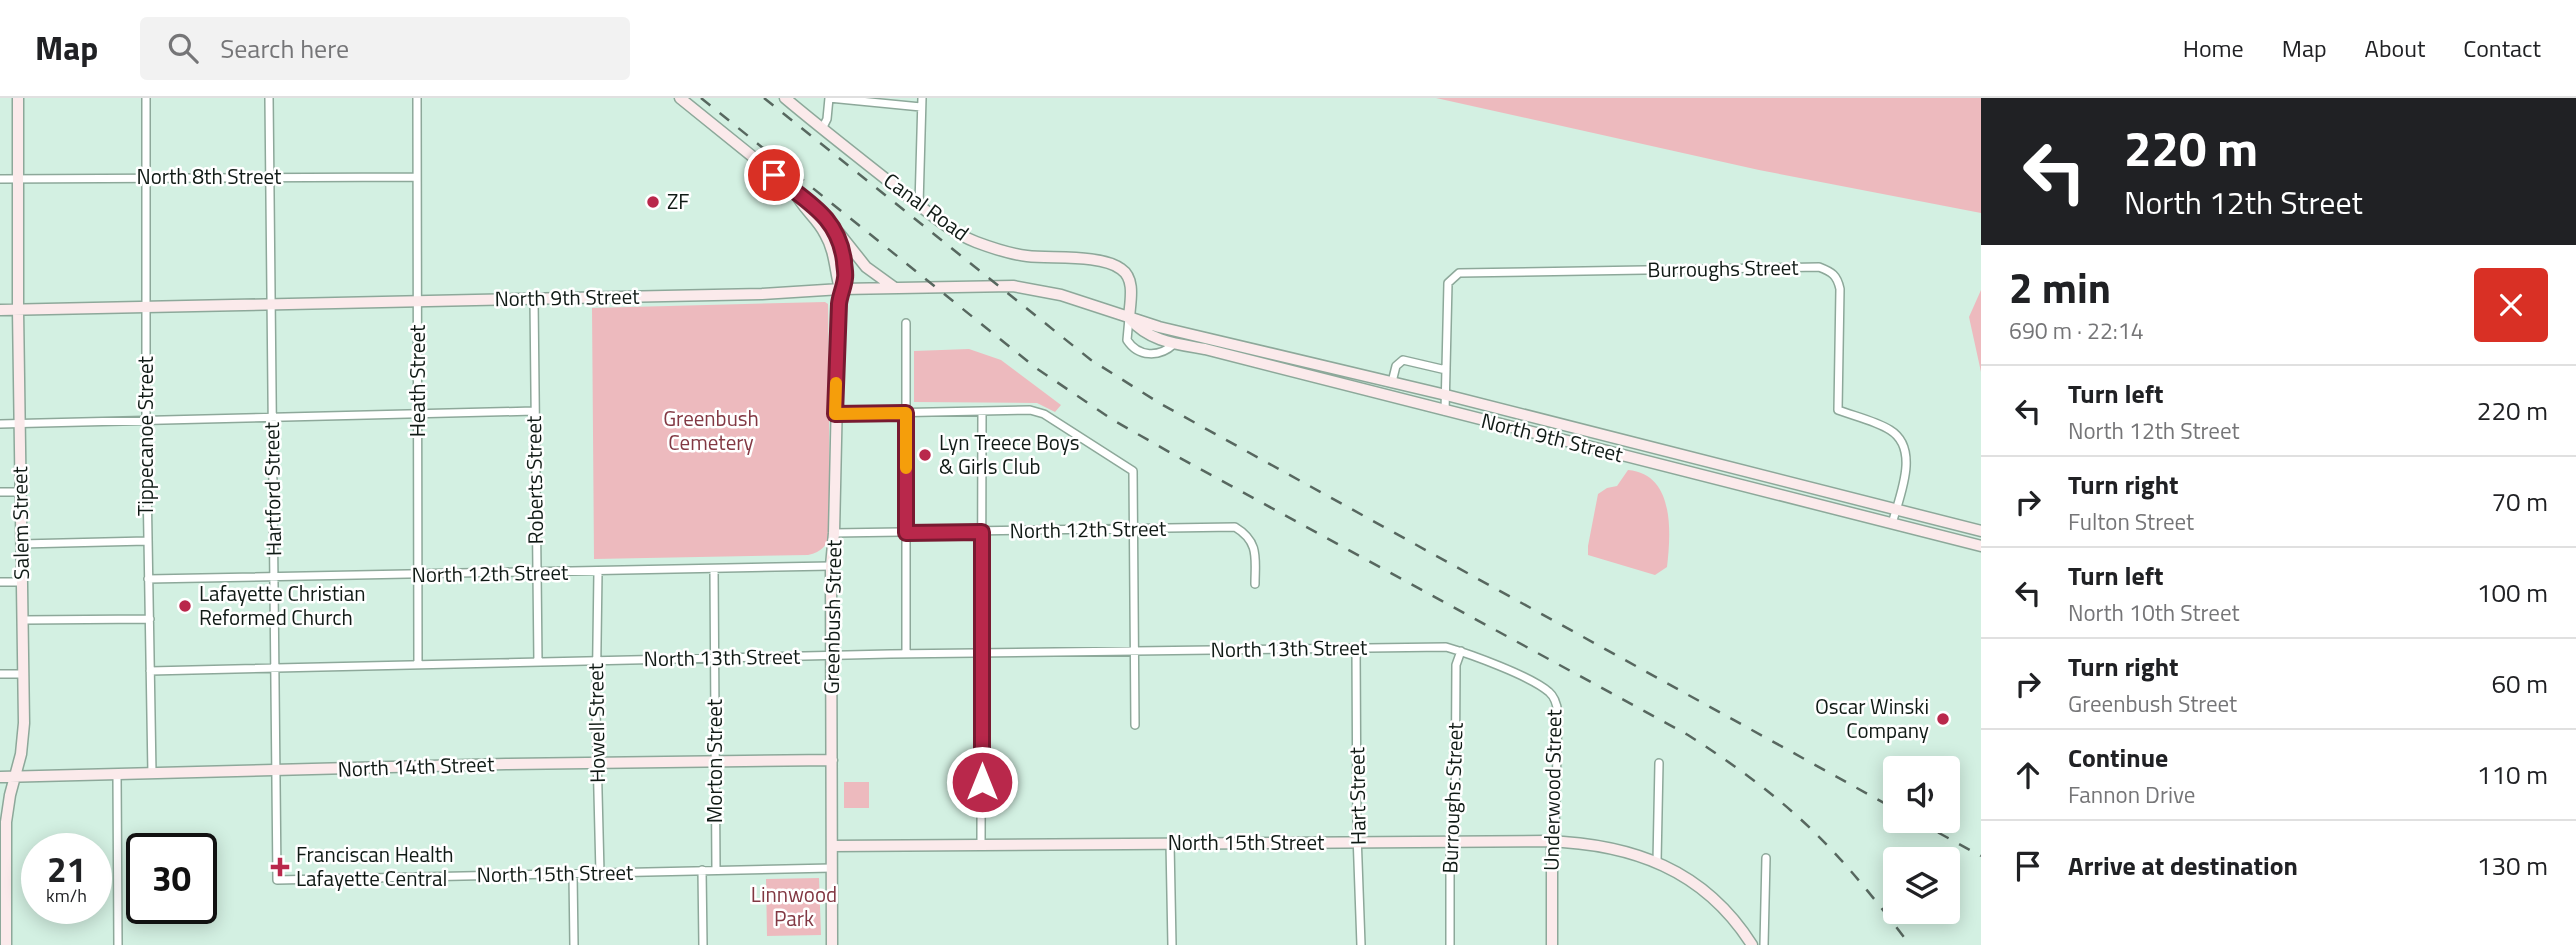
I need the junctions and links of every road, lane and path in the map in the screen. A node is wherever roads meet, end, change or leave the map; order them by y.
1 (18, 98) edge
2 (146, 98) edge
3 (269, 98) edge
4 (417, 98) edge
5 (680, 98) edge
6 (785, 98) edge
7 (829, 98) edge
8 (922, 98) edge
9 (921, 107) junction
10 (822, 129) junction
11 (146, 177) junction
12 (270, 177) junction
13 (417, 177) junction
14 (18, 178) junction
15 (0, 179) edge
16 (795, 192) junction
17 (919, 205) junction
18 (834, 228) junction
19 (895, 288) junction
20 (841, 289) junction
21 (534, 299) junction
22 (419, 301) junction
23 (271, 304) junction
24 (145, 305) junction
25 (0, 310) edge
26 (18, 310) junction
27 (1129, 318) junction
28 (906, 323) dead end
29 (1174, 344) junction
30 (1446, 370) junction
31 (1392, 382) junction
32 (1446, 395) junction
33 (534, 411) junction
34 (982, 411) junction
35 (1445, 411) junction
36 (418, 413) junction
37 (906, 413) junction
38 (835, 414) junction
39 (272, 418) junction
40 (146, 421) junction
41 (0, 424) edge
42 (20, 424) junction
43 (0, 492) edge
44 (21, 492) junction
45 (1896, 509) junction
46 (1892, 524) junction
47 (1135, 528) junction
48 (1981, 531) edge
49 (982, 532) junction
50 (906, 533) junction
51 (834, 534) junction
52 (147, 541) junction
53 (22, 544) junction
54 (1981, 546) edge
55 (831, 566) junction
56 (714, 569) junction
57 (536, 572) junction
58 (598, 572) junction
59 (419, 575) junction
60 (274, 578) junction
61 (148, 579) junction
62 (0, 582) edge
63 (22, 582) junction
64 (1255, 584) dead end
65 (150, 619) junction
66 (23, 620) junction
67 (1356, 648) junction
68 (1135, 651) junction
69 (1461, 651) junction
70 (906, 654) junction
71 (982, 654) junction
72 (832, 656) junction
73 (715, 659) junction
74 (596, 661) junction
75 (538, 662) junction
76 (418, 665) junction
77 (276, 668) junction
78 (150, 671) junction
79 (0, 674) edge
80 (24, 674) junction
81 (1135, 724) dead end
82 (832, 760) junction
83 (715, 762) junction
84 (1659, 763) dead end
85 (598, 764) junction
86 (276, 771) junction
87 (152, 774) junction
88 (117, 775) junction
89 (0, 777) edge
90 (16, 777) junction
91 (1453, 842) junction
92 (1552, 842) junction
93 (1170, 843) junction
94 (1359, 843) junction
95 (981, 845) junction
96 (832, 846) junction
97 (1766, 858) dead end
98 (1657, 862) junction
99 (832, 868) junction
100 (702, 870) junction
101 (716, 870) junction
102 (600, 873) junction
103 (573, 874) junction
104 (277, 880) joint
105 (3, 887) edge
106 (6, 945) edge
107 (118, 945) edge
108 (574, 945) edge
109 (703, 945) edge
110 (832, 945) edge
111 (1172, 945) edge
112 (1361, 945) edge
113 (1450, 945) edge
114 (1552, 945) edge
115 (1752, 945) edge
116 (1764, 945) edge

1 - 14 main road, Salem Street
2 - 11 street, Tippecanoe Street
3 - 12 street, Hartford Street
4 - 13 street, Heath Street
5 - 16 main road
6 - 10 main road, Canal Road
7 - 9 street
7 - 10 street
8 - 9 street
9 - 17 street
10 - 17 main road, Canal Road
11 - 12 street, North 8th Street
11 - 14 street, North 8th Street
11 - 24 street, Tippecanoe Street
12 - 13 street, North 8th Street
12 - 23 street, Hartford Street
13 - 22 street, Heath Street
14 - 15 street, North 8th Street
14 - 26 main road, Salem Street
16 - 18 main road
16 - 20 main road
17 - 27 main road, Canal Road
18 - 19 main road
18 - 20 main road, Greenbush Street
19 - 20 main road, North 9th Street
19 - 27 main road, North 9th Street
20 - 21 main road, North 9th Street
20 - 38 main road, Greenbush Street
21 - 22 main road, North 9th Street
21 - 33 street, Roberts Street
22 - 23 main road, North 9th Street
22 - 36 street, Heath Street
23 - 24 main road, North 9th Street
23 - 39 street, Hartford Street
24 - 26 main road, North 9th Street
24 - 40 street, Tippecanoe Street
25 - 26 main road, North 9th Street
26 - 42 main road, Salem Street
27 - 29 main road, North 9th Street
27 - 29 street
27 - 31 main road, North 9th Street
28 - 37 street
29 - 35 main road, North 9th Street
30 - 31 street
30 - 32 street, Burroughs Street
30 - 45 street, Burroughs Street
31 - 32 main road, North 9th Street
32 - 35 street, Burroughs Street
32 - 45 main road, North 9th Street
33 - 36 street
33 - 57 street, Roberts Street
34 - 37 street
34 - 47 street
34 - 49 street
35 - 46 main road, North 9th Street
36 - 39 street
36 - 59 street, Heath Street
37 - 38 street
37 - 50 street
38 - 51 main road, Greenbush Street
39 - 40 street
39 - 60 street, Hartford Street
40 - 42 street
40 - 52 street, Tippecanoe Street
41 - 42 street
42 - 44 main road, Salem Street
43 - 44 street
44 - 53 main road, Salem Street
45 - 46 street, Burroughs Street
45 - 48 main road, North 9th Street
46 - 54 main road, North 9th Street
47 - 49 street, North 12th Street
47 - 64 street, North 12th Street
47 - 68 street
49 - 50 street, North 12th Street
49 - 71 street
50 - 51 street, North 12th Street
50 - 70 street
51 - 55 main road, Greenbush Street
52 - 53 street
52 - 61 street, Tippecanoe Street
53 - 63 main road, Salem Street
55 - 56 street, North 12th Street
55 - 72 main road, Greenbush Street
56 - 58 street, North 12th Street
56 - 73 street, Morton Street
57 - 58 street, North 12th Street
57 - 59 street, North 12th Street
57 - 75 street, Roberts Street
58 - 74 street, Howell Street
59 - 60 street, North 12th Street
59 - 76 street, Heath Street
60 - 61 street, North 12th Street
60 - 77 street, Hartford Street
61 - 65 street, Tippecanoe Street
62 - 63 street
63 - 66 main road, Salem Street
65 - 66 street
65 - 78 street, Tippecanoe Street
66 - 80 main road, Salem Street
67 - 68 street, North 13th Street
67 - 69 street, North 13th Street
67 - 94 street, Hart Street
68 - 71 street, North 13th Street
68 - 81 street
69 - 91 street, Burroughs Street
69 - 92 street, Underwood Street
70 - 71 street, North 13th Street
70 - 72 street, North 13th Street
71 - 95 street
72 - 73 street, North 13th Street
72 - 82 main road, Greenbush Street
73 - 74 street, North 13th Street
73 - 83 street, Morton Street
74 - 75 street, North 13th Street
74 - 85 street, Howell Street
75 - 76 street, North 13th Street
76 - 77 street, North 13th Street
77 - 78 street, North 13th Street
77 - 86 street, Hartford Street
78 - 87 street, Tippecanoe Street
79 - 80 street
80 - 90 main road, Salem Street
82 - 83 main road, North 14th Street
82 - 96 main road, Greenbush Street
83 - 85 main road, North 14th Street
83 - 101 street, Morton Street
84 - 98 street
85 - 86 main road, North 14th Street
85 - 102 street, Howell Street
86 - 87 main road, North 14th Street
86 - 104 street, Hartford Street
87 - 88 main road, North 14th Street
88 - 90 main road, North 14th Street
88 - 107 street
89 - 90 main road, North 14th Street
90 - 105 main road, Salem Street
91 - 92 main road, North 15th Street
91 - 94 main road, North 15th Street
91 - 113 street, Burroughs Street
92 - 98 main road, North 15th Street
92 - 114 main road, Underwood Street
93 - 94 main road, North 15th Street
93 - 95 main road, North 15th Street
93 - 111 street
94 - 112 street, Hart Street
95 - 96 main road, North 15th Street
96 - 99 main road, Greenbush Street
97 - 116 street
98 - 115 main road, North 15th Street
99 - 101 street, North 15th Street
99 - 110 main road, Greenbush Street
100 - 101 street, North 15th Street
100 - 102 street, North 15th Street
100 - 109 street
102 - 103 street, North 15th Street
103 - 104 street, North 15th Street
103 - 108 street
105 - 106 main road, Salem Street

